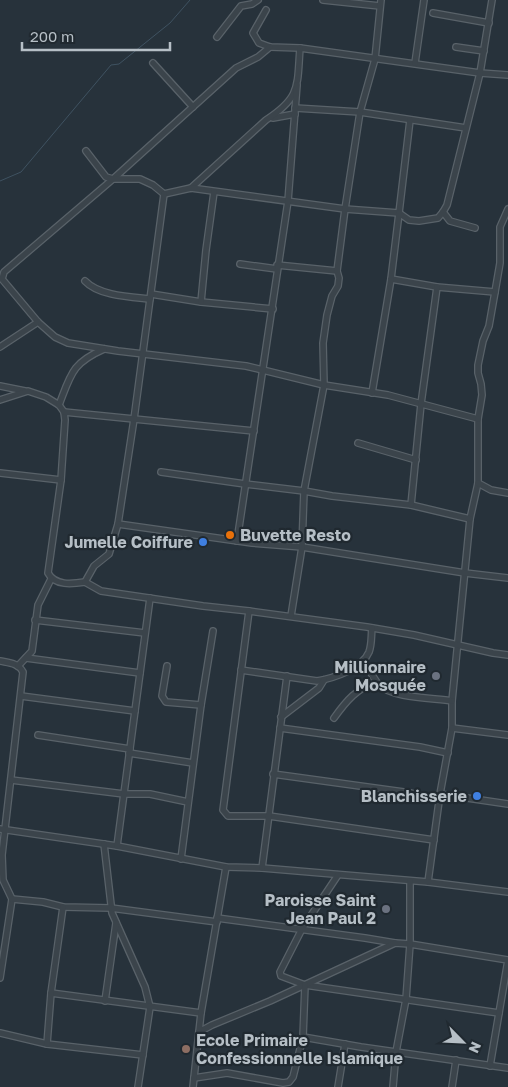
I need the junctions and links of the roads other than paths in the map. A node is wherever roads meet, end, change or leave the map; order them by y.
1 (258, 0) edge
2 (324, 0) edge
3 (424, 0) edge
4 (492, 0) edge
5 (343, 1) edge
6 (381, 3) edge
7 (266, 10) dead end
8 (433, 13) dead end
9 (488, 23) junction
10 (217, 37) dead end
11 (270, 47) junction
12 (456, 47) dead end
13 (300, 48) junction
14 (484, 51) junction
15 (375, 59) junction
16 (152, 63) dead end
17 (415, 63) junction
18 (480, 73) junction
19 (508, 75) edge
20 (297, 85) junction
21 (193, 107) junction
22 (295, 111) junction
23 (360, 112) junction
24 (266, 120) junction
25 (410, 120) junction
26 (466, 128) junction
27 (86, 151) dead end
28 (113, 179) junction
29 (191, 188) junction
30 (214, 192) junction
31 (164, 194) junction
32 (288, 201) junction
33 (345, 209) junction
34 (508, 210) edge
35 (443, 212) junction
36 (399, 213) junction
37 (475, 228) dead end
38 (240, 264) dead end
39 (277, 267) junction
40 (337, 271) junction
41 (391, 279) junction
42 (85, 281) dead end
43 (437, 287) junction
44 (495, 292) junction
45 (151, 296) junction
46 (201, 302) junction
47 (272, 309) junction
48 (38, 322) junction
49 (0, 347) edge
50 (105, 349) junction
51 (143, 353) junction
52 (262, 370) junction
53 (324, 385) junction
54 (0, 386) edge
55 (28, 391) junction
56 (372, 392) junction
57 (0, 400) edge
58 (421, 404) junction
59 (59, 405) junction
60 (64, 412) junction
61 (134, 419) junction
62 (478, 419) junction
63 (254, 431) junction
64 (358, 443) dead end
65 (416, 460) junction
66 (160, 472) dead end
67 (0, 473) edge
68 (61, 480) junction
69 (478, 483) junction
70 (246, 484) junction
71 (304, 491) junction
72 (508, 494) edge
73 (411, 505) junction
74 (470, 519) junction
75 (118, 524) junction
76 (237, 541) junction
77 (302, 547) junction
78 (465, 573) junction
79 (508, 578) edge
80 (51, 579) junction
81 (84, 582) junction
82 (150, 598) junction
83 (249, 611) junction
84 (291, 616) junction
85 (35, 620) junction
86 (372, 628) junction
87 (213, 631) dead end
88 (145, 633) junction
89 (458, 645) junction
90 (508, 655) edge
91 (26, 658) junction
92 (0, 660) edge
93 (363, 661) junction
94 (18, 666) junction
95 (167, 666) dead end
96 (241, 670) junction
97 (140, 673) junction
98 (287, 676) junction
99 (324, 680) junction
100 (378, 684) junction
101 (21, 696) junction
102 (452, 701) junction
103 (201, 705) junction
104 (135, 711) junction
105 (281, 718) junction
106 (334, 718) dead end
107 (280, 728) junction
108 (452, 728) junction
109 (508, 734) edge
110 (38, 735) dead end
111 (130, 751) junction
112 (448, 753) junction
113 (194, 762) junction
114 (273, 774) junction
115 (12, 780) junction
116 (124, 794) junction
117 (440, 794) junction
118 (439, 801) junction
119 (188, 802) junction
120 (508, 804) edge
121 (269, 816) junction
122 (3, 830) edge
123 (434, 840) junction
124 (104, 844) junction
125 (117, 846) junction
126 (181, 858) junction
127 (226, 867) junction
128 (262, 868) junction
129 (338, 875) junction
130 (410, 881) junction
131 (428, 882) junction
132 (508, 891) edge
133 (0, 892) edge
134 (7, 892) junction
135 (12, 899) junction
136 (63, 907) junction
137 (111, 908) junction
138 (217, 920) junction
139 (116, 923) junction
140 (302, 929) junction
141 (394, 943) junction
142 (410, 944) junction
143 (0, 978) edge
144 (306, 985) junction
145 (51, 993) junction
146 (406, 999) junction
147 (105, 1001) junction
148 (150, 1007) junction
149 (201, 1013) junction
150 (499, 1013) junction
151 (199, 1032) junction
152 (0, 1033) edge
153 (303, 1036) junction
154 (47, 1044) junction
155 (345, 1044) junction
156 (396, 1052) junction
157 (142, 1055) junction
158 (456, 1060) junction
159 (490, 1066) junction
160 (508, 1068) edge
161 (194, 1078) junction
162 (138, 1087) edge
163 (193, 1087) edge
164 (338, 1087) edge
165 (393, 1087) edge
166 (452, 1087) edge

1 - 10 street
2 - 5 street
3 - 17 street
4 - 9 street
5 - 6 street
6 - 15 street
7 - 11 street
8 - 9 street
9 - 14 street
11 - 13 street
11 - 21 street
12 - 14 street
13 - 15 street
13 - 20 street
14 - 18 street
15 - 17 street
15 - 23 street
16 - 21 street
17 - 18 street
18 - 19 street
18 - 26 street
20 - 22 street
20 - 24 street
21 - 28 street
22 - 23 street
22 - 24 street
22 - 32 street
23 - 25 street
23 - 33 street
24 - 29 street
25 - 26 street
25 - 36 street
26 - 35 street
27 - 28 street
28 - 31 street
28 - 48 street
29 - 30 street
29 - 31 street
30 - 32 street
30 - 46 street
31 - 45 street
32 - 33 street
32 - 39 street
33 - 36 street
33 - 40 street
34 - 44 street
35 - 36 street
35 - 37 street
36 - 41 street
38 - 39 street
39 - 40 street
39 - 47 street
40 - 53 street
41 - 43 street
41 - 56 street
42 - 45 street
43 - 44 street
43 - 58 street
44 - 62 street
45 - 46 street
45 - 51 street
46 - 47 street
47 - 52 street
48 - 49 street
48 - 50 street
50 - 51 street
50 - 59 street
51 - 52 street
51 - 61 street
52 - 53 street
52 - 63 street
53 - 56 street
53 - 71 street
54 - 55 street
55 - 57 street
55 - 59 street
56 - 58 street
58 - 62 street
58 - 65 street
59 - 60 street
60 - 61 street
60 - 68 street
61 - 63 street
61 - 75 street
62 - 69 street
63 - 70 street
64 - 65 street
65 - 73 street
66 - 70 street
67 - 68 street
68 - 80 street
69 - 72 street
69 - 74 street
70 - 71 street
70 - 76 street
71 - 73 street
71 - 77 street
73 - 74 street
74 - 78 street
75 - 76 street
75 - 81 street
76 - 77 street
77 - 78 street
77 - 84 street
78 - 79 street
78 - 89 street
80 - 81 street
80 - 85 street
81 - 82 street
82 - 83 street
82 - 88 street
83 - 84 street
83 - 96 street
84 - 86 street
85 - 88 street
85 - 91 street
86 - 89 street
86 - 93 street
87 - 103 street
88 - 97 street
89 - 90 street
89 - 102 street
91 - 94 street
91 - 97 street
92 - 94 street
93 - 99 street
93 - 100 street
94 - 101 street
95 - 103 street
96 - 98 street
96 - 121 street
97 - 104 street
98 - 99 street
98 - 105 street
99 - 105 street
100 - 102 street
100 - 106 street
101 - 104 street
101 - 115 street
102 - 108 street
103 - 113 street
104 - 111 street
105 - 107 street
107 - 112 street
107 - 114 street
108 - 109 street
108 - 112 street
110 - 111 street
111 - 113 street
111 - 116 street
112 - 117 street
113 - 119 street
114 - 118 street
114 - 121 street
115 - 116 street
115 - 122 street
116 - 119 street
116 - 125 street
117 - 118 street
117 - 120 street
118 - 123 street
119 - 126 street
121 - 123 street
121 - 128 street
122 - 124 street
122 - 134 street
123 - 131 street
124 - 125 street
124 - 137 street
125 - 126 street
126 - 127 street
127 - 128 street
127 - 138 street
128 - 129 street
129 - 130 street
129 - 140 street
130 - 131 street
130 - 142 street
131 - 132 street
133 - 134 street
134 - 135 street
135 - 136 street
135 - 143 street
136 - 137 street
136 - 145 street
137 - 138 street
137 - 139 street
138 - 140 street
138 - 149 street
139 - 147 street
139 - 148 street
140 - 141 street
140 - 144 street
141 - 142 street
141 - 144 street
142 - 146 street
142 - 150 street
144 - 146 street
144 - 151 street
144 - 153 street
145 - 147 street
145 - 154 street
146 - 150 street
146 - 156 street
147 - 148 street
148 - 149 street
148 - 157 street
149 - 151 street
150 - 159 street
151 - 161 street
152 - 154 street
153 - 155 street
153 - 161 street
154 - 157 street
155 - 156 street
155 - 164 street
156 - 158 street
156 - 165 street
157 - 162 street
158 - 159 street
158 - 166 street
159 - 160 street
161 - 163 street

